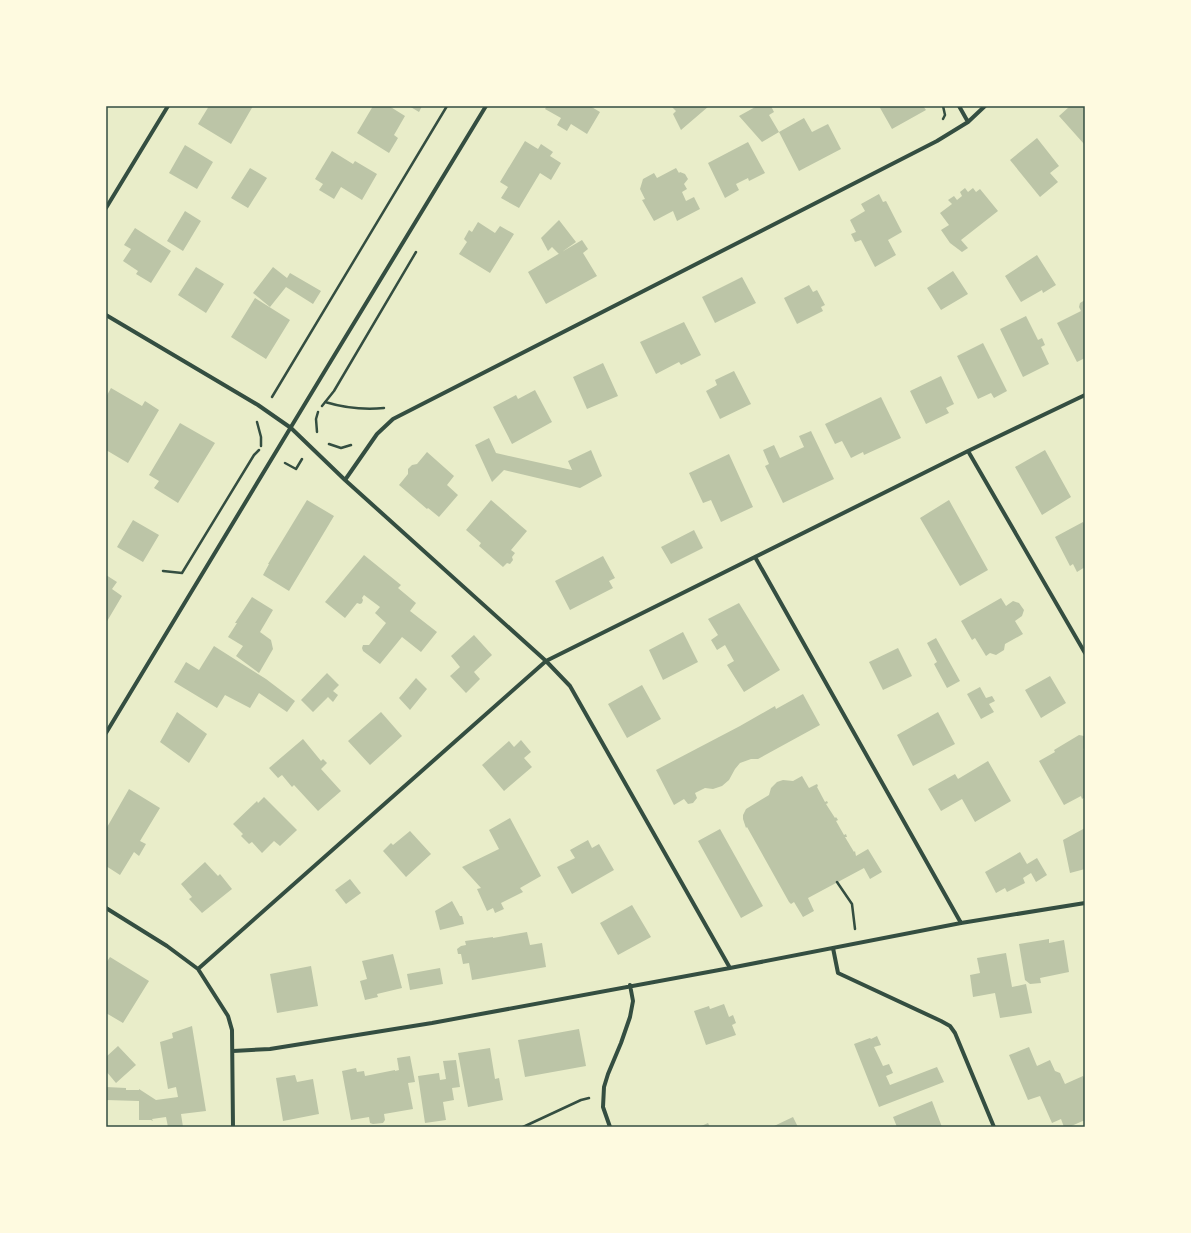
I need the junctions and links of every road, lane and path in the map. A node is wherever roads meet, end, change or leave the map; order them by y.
1 (168, 106) edge
2 (447, 106) edge
3 (486, 106) edge
4 (943, 106) edge
5 (959, 106) edge
6 (985, 106) edge
7 (940, 122) dead end
8 (968, 122) junction
9 (106, 208) edge
10 (419, 248) dead end
11 (106, 315) edge
12 (1085, 395) edge
13 (272, 397) dead end
14 (325, 402) junction
15 (388, 405) dead end
16 (384, 408) junction
17 (380, 411) dead end
18 (257, 422) dead end
19 (291, 428) junction
20 (320, 436) dead end
21 (354, 441) dead end
22 (328, 443) dead end
23 (968, 451) junction
24 (304, 458) dead end
25 (283, 462) dead end
26 (344, 480) junction
27 (754, 557) junction
28 (163, 571) dead end
29 (1085, 653) edge
30 (546, 661) junction
31 (106, 733) edge
32 (837, 882) dead end
33 (1085, 902) edge
34 (106, 908) edge
35 (961, 923) junction
36 (855, 930) dead end
37 (833, 948) junction
38 (730, 968) junction
39 (198, 970) junction
40 (630, 985) junction
41 (233, 1051) junction
42 (603, 1095) junction
43 (234, 1127) edge
44 (523, 1127) edge
45 (610, 1127) edge
46 (994, 1127) edge

1 - 9 street
2 - 13 path
3 - 19 street
4 - 7 path
5 - 8 street
6 - 8 street
8 - 26 street
10 - 14 path
11 - 19 street
12 - 23 street
14 - 16 path
14 - 20 path
15 - 16 path
16 - 17 path
18 - 28 path
19 - 26 street
19 - 31 street
21 - 22 path
23 - 27 street
23 - 29 street
24 - 25 path
26 - 30 street
27 - 30 street
27 - 35 street
30 - 38 street
30 - 39 street
32 - 36 path
33 - 35 street
34 - 39 street
35 - 37 street
37 - 38 street
37 - 46 street
38 - 40 street
39 - 41 street
40 - 41 street
40 - 42 street
41 - 43 street
42 - 44 path
42 - 45 street

